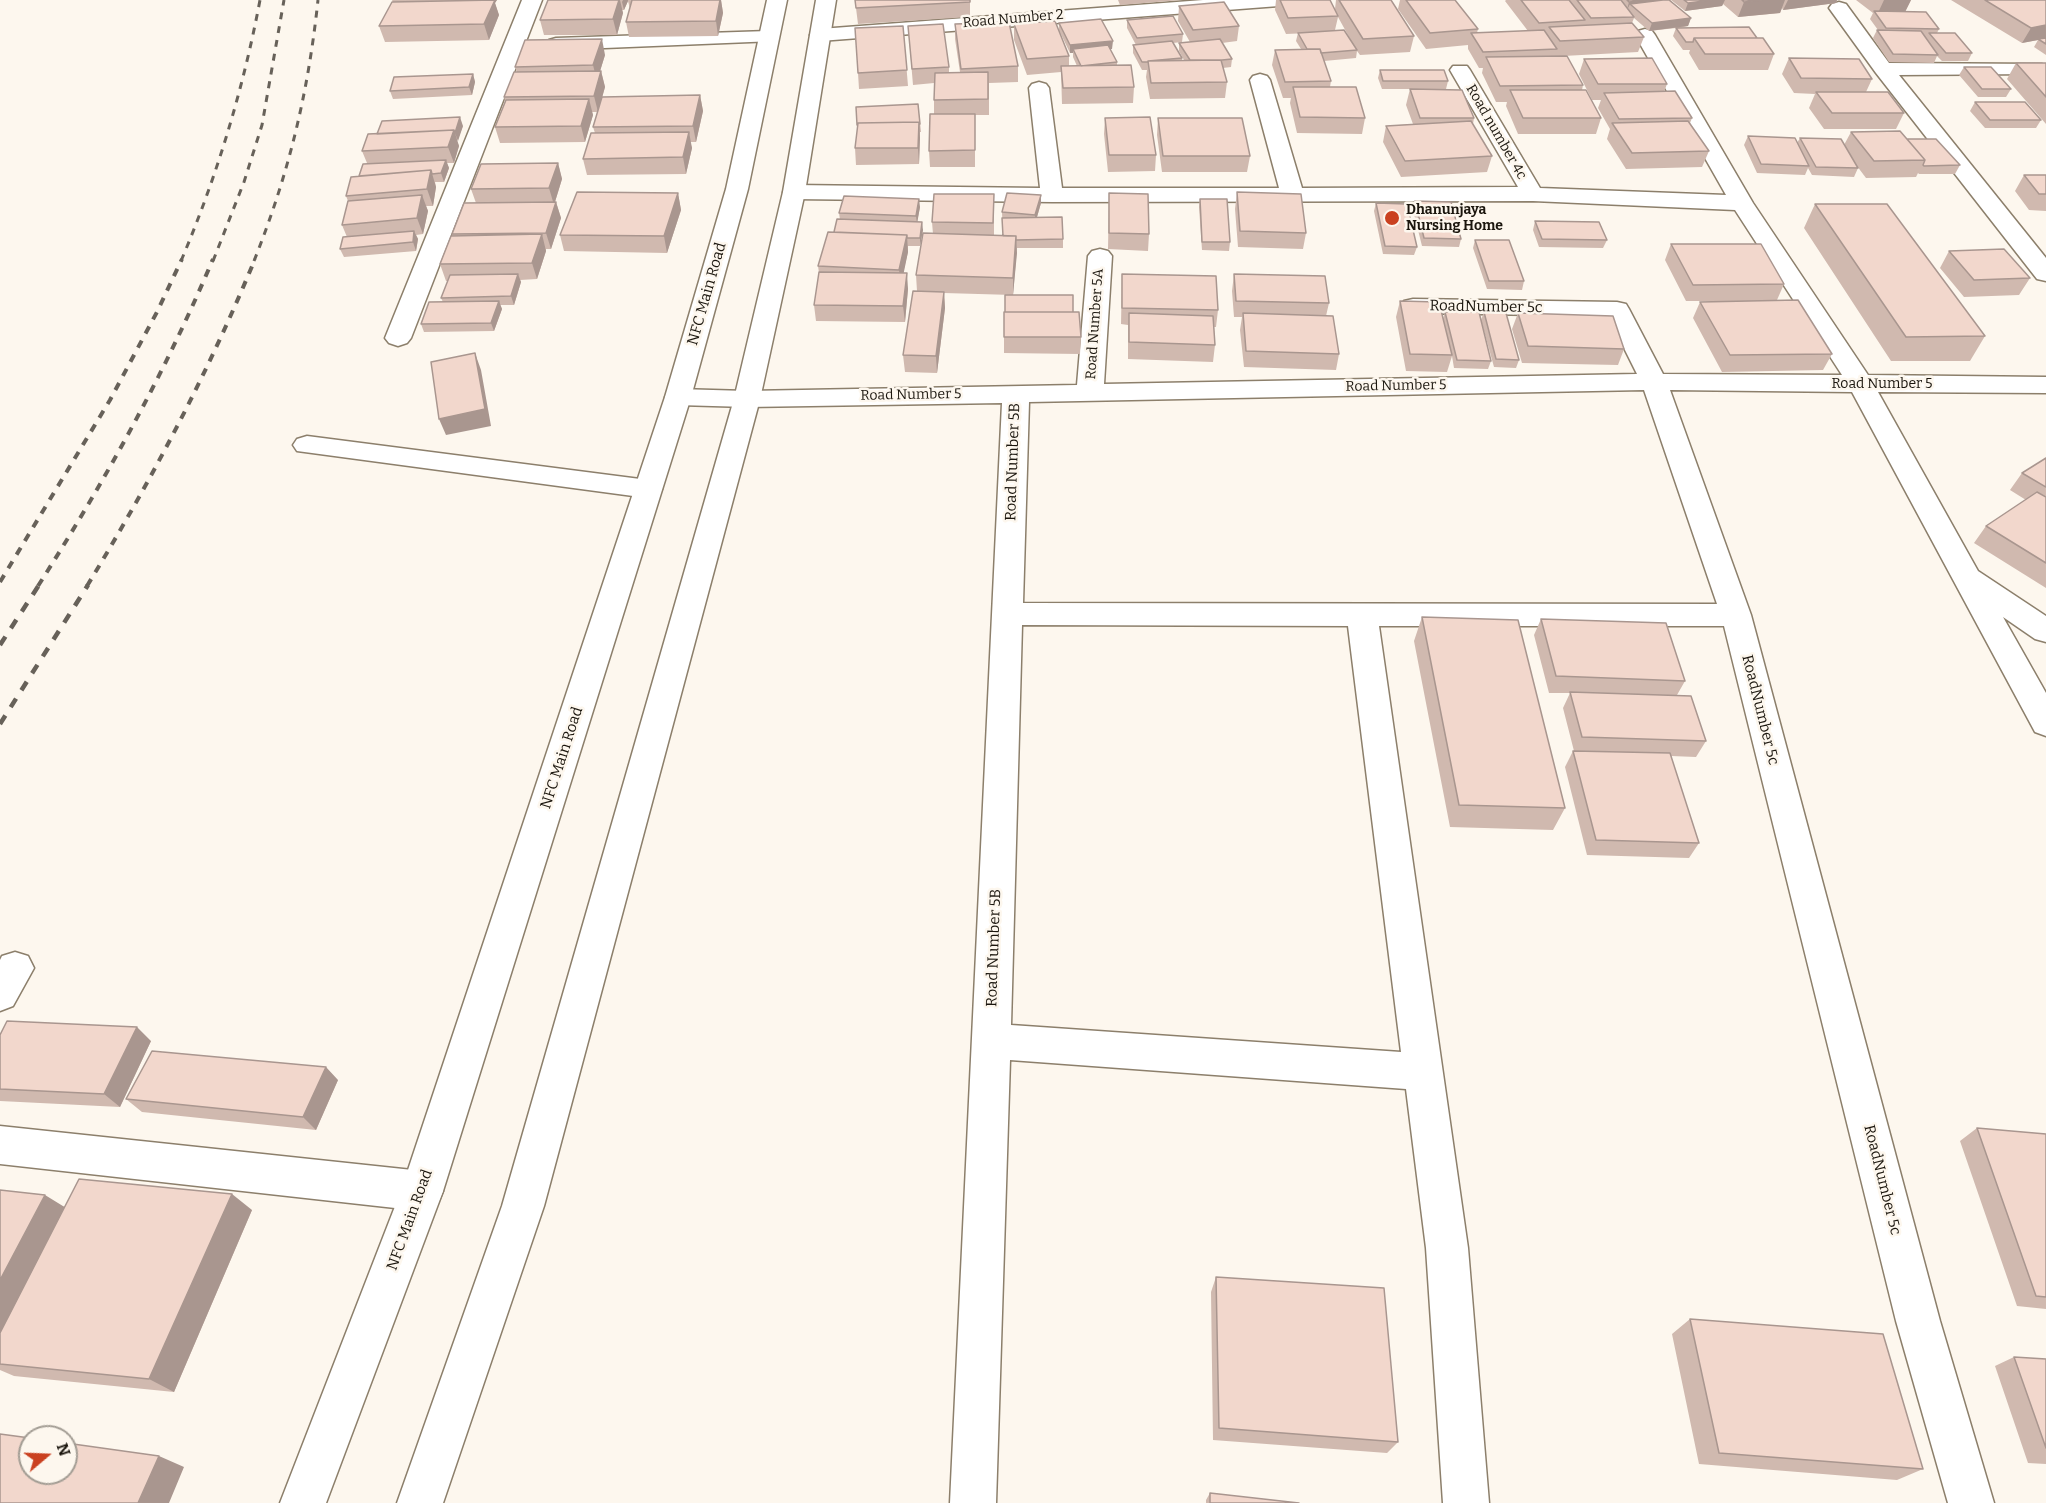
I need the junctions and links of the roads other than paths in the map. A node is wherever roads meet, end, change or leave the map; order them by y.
1 (532, 0) edge
2 (777, 0) edge
3 (826, 0) edge
4 (1279, 0) edge
5 (1082, 7) edge
6 (1839, 8) dead end
7 (820, 35) junction
8 (1645, 35) edge
9 (768, 37) junction
10 (516, 45) junction
11 (2035, 68) edge
12 (1460, 69) dead end
13 (1883, 69) junction
14 (1260, 80) dead end
15 (1039, 88) dead end
16 (794, 192) junction
17 (1292, 193) junction
18 (1533, 194) junction
19 (1052, 195) junction
20 (1742, 203) junction
21 (1100, 256) dead end
22 (2046, 274) edge
23 (1413, 306) edge
24 (398, 339) dead end
25 (1654, 382) junction
26 (1861, 384) junction
27 (2004, 384) junction
28 (2046, 385) edge
29 (1090, 391) junction
30 (1016, 393) junction
31 (678, 397) junction
32 (747, 399) junction
33 (2046, 407) edge
34 (307, 445) dead end
35 (648, 489) junction
36 (1968, 578) junction
37 (1008, 614) junction
38 (1362, 614) junction
39 (1736, 615) junction
40 (2046, 631) edge
41 (2046, 723) edge
42 (990, 1041) junction
43 (1423, 1072) junction
44 (0, 1145) edge
45 (422, 1191) junction
46 (303, 1503) edge
47 (420, 1503) edge
48 (972, 1503) edge
49 (1466, 1503) edge
50 (1971, 1503) edge

1 - 10 street
2 - 9 street, NFC Main Road
3 - 7 street
4 - 5 street, Road Number 2
5 - 7 street, Road Number 2
6 - 13 street
7 - 16 street
8 - 20 street
9 - 10 street
9 - 31 street, NFC Main Road
10 - 24 street
11 - 13 street
12 - 18 street, Road number 4c
13 - 22 street
14 - 17 street
15 - 19 street
16 - 19 street
16 - 32 street
17 - 18 street
17 - 19 street
18 - 20 street
20 - 26 street
21 - 29 street, Road Number 5A
23 - 25 street, RoadNumber 5c
25 - 26 street, Road Number 5
25 - 29 street, Road Number 5
25 - 39 street, RoadNumber 5c
26 - 27 street, Road Number 5
26 - 36 street
27 - 28 street, Road Number 5
27 - 33 street
29 - 30 street, Road Number 5
30 - 32 street, Road Number 5
30 - 37 street, Road Number 5B
31 - 32 street, Road Number 5
31 - 35 street, NFC Main Road
32 - 47 street
34 - 35 street
35 - 45 street, NFC Main Road
36 - 40 street
36 - 41 street
37 - 38 street
37 - 42 street, Road Number 5B
38 - 39 street
38 - 43 street
39 - 50 street, RoadNumber 5c
42 - 43 street
42 - 48 street, Road Number 5B
43 - 49 street
44 - 45 street
45 - 46 street, NFC Main Road

